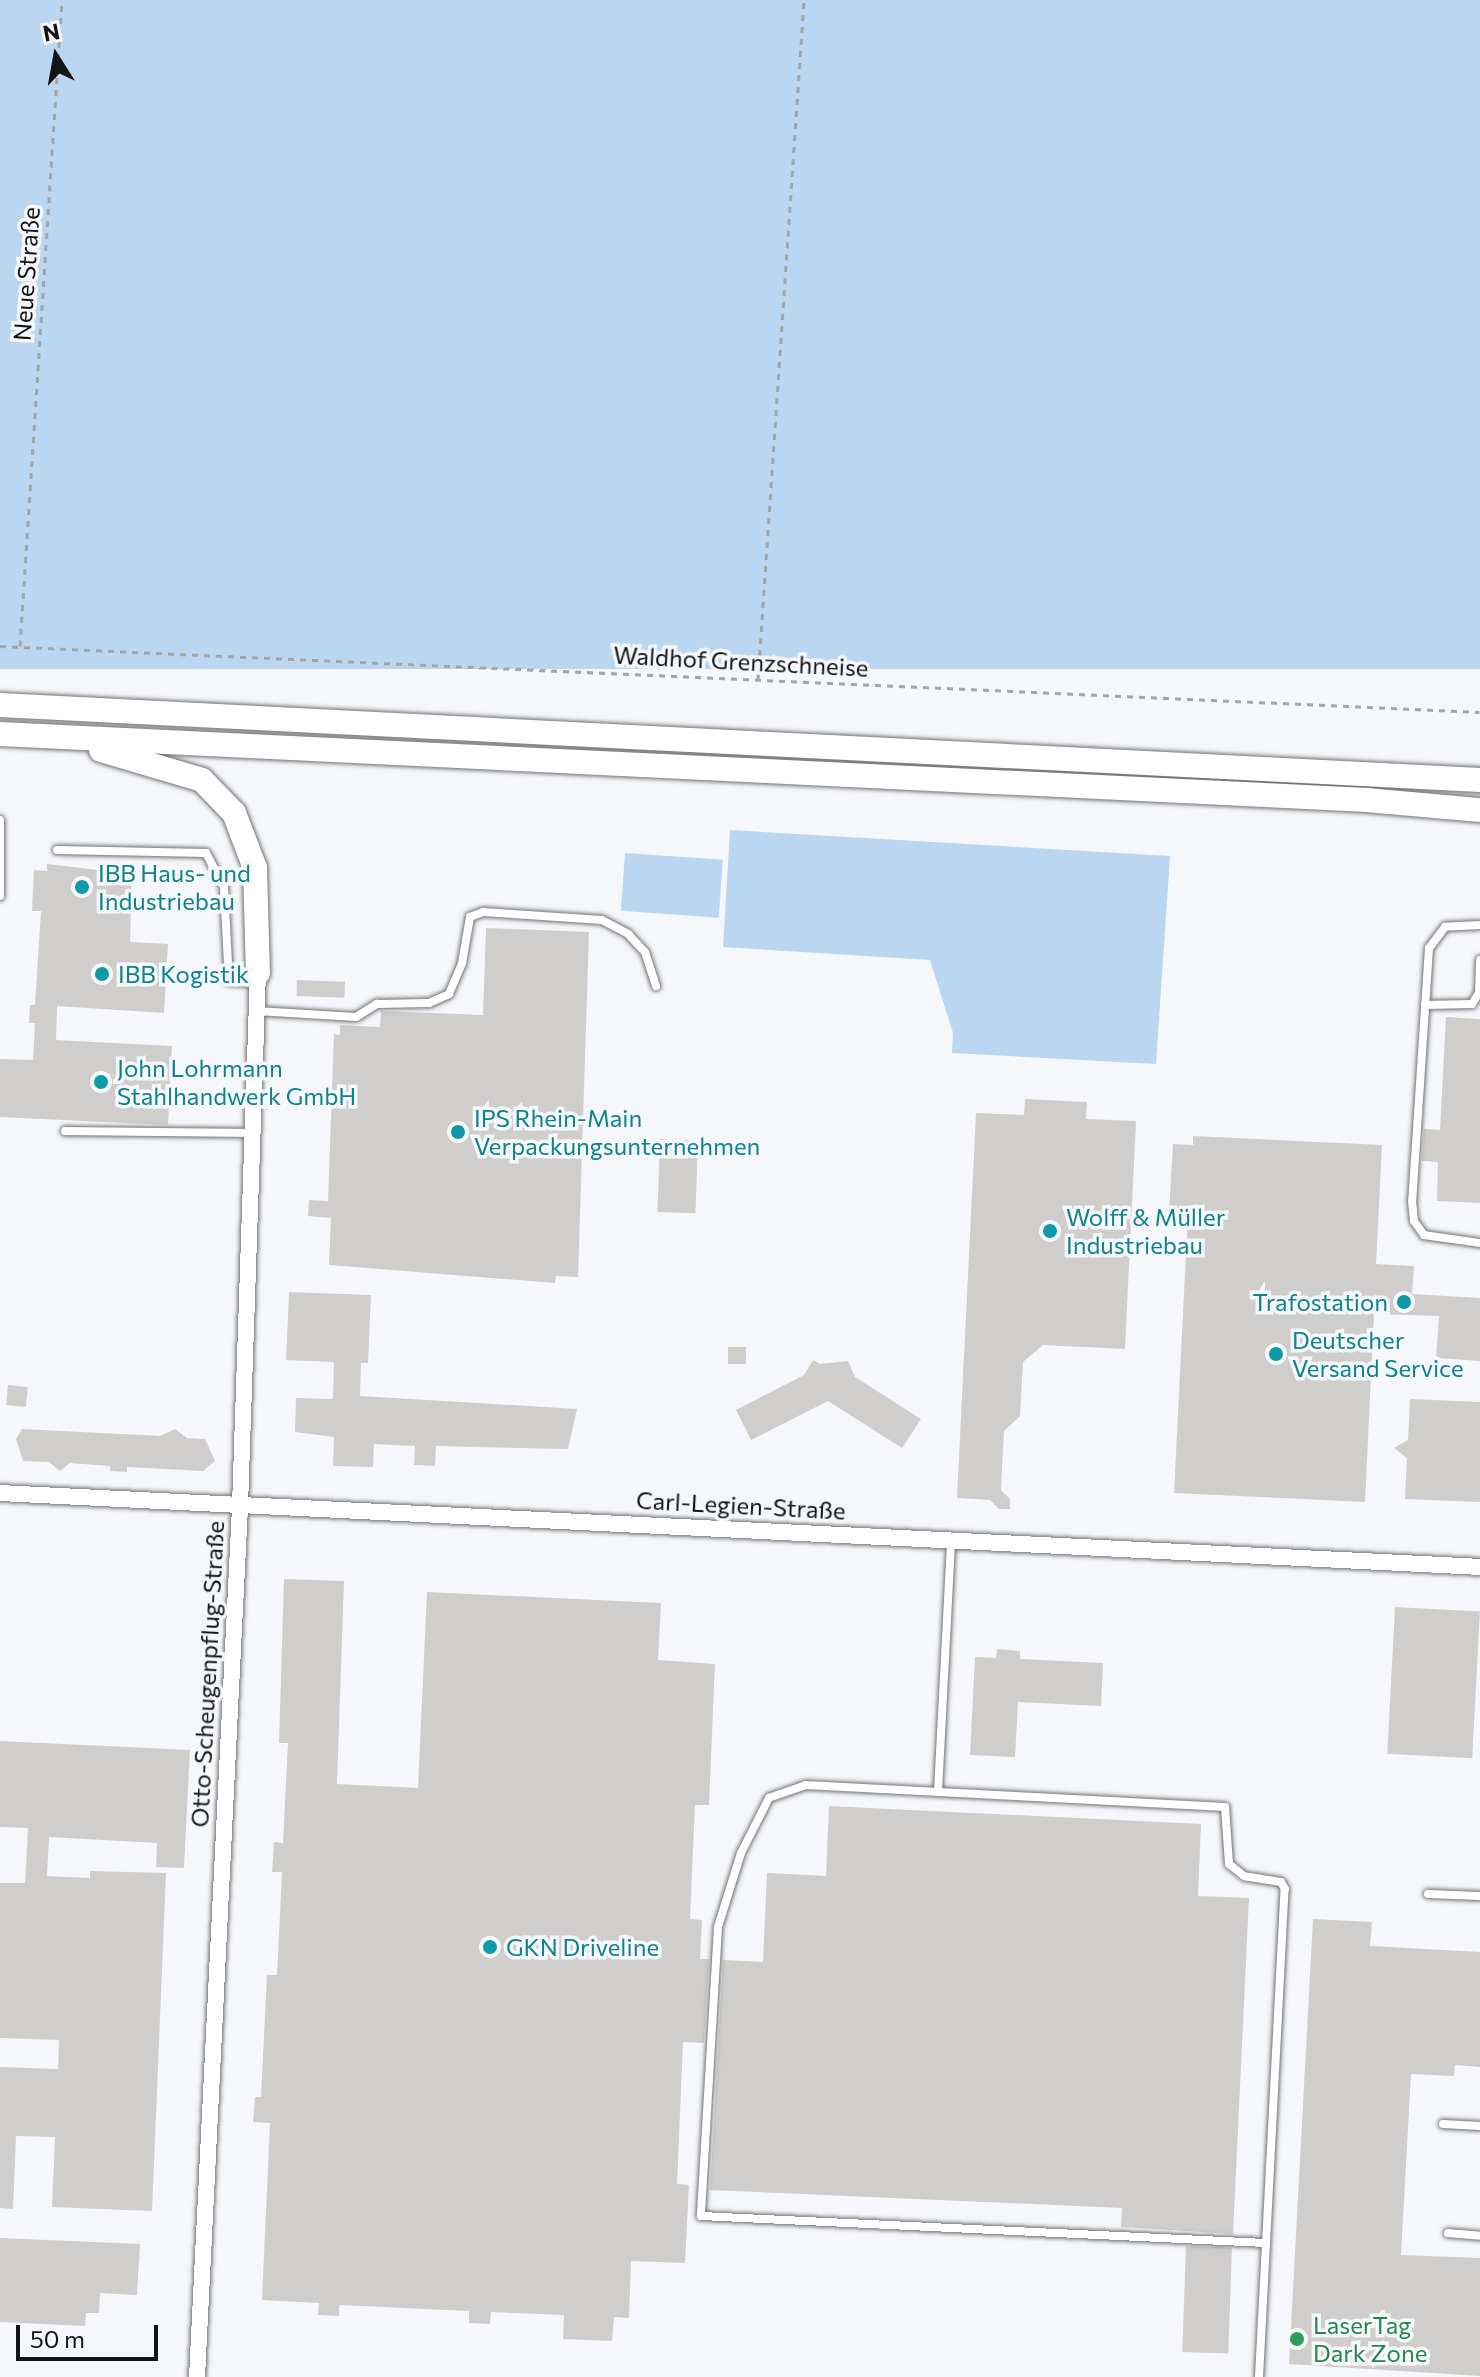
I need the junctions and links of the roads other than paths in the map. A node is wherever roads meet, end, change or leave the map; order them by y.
1 (0, 705) edge
2 (0, 734) edge
3 (56, 737) junction
4 (1480, 780) edge
5 (1480, 810) edge
6 (0, 820) edge
7 (57, 850) dead end
8 (0, 896) edge
9 (1480, 925) edge
10 (1480, 960) edge
11 (258, 978) junction
12 (656, 986) dead end
13 (1425, 1005) junction
14 (257, 1011) junction
15 (65, 1131) dead end
16 (253, 1133) junction
17 (1480, 1243) edge
18 (0, 1493) edge
19 (240, 1506) junction
20 (951, 1539) junction
21 (1480, 1567) edge
22 (938, 1791) junction
23 (1428, 1894) dead end
24 (1480, 1896) edge
25 (1443, 2124) dead end
26 (1480, 2126) edge
27 (1448, 2233) dead end
28 (1480, 2236) edge
29 (1266, 2243) junction
30 (197, 2377) edge
31 (1259, 2377) edge

1 - 4 main road
2 - 3 main road
3 - 5 main road
3 - 11 main road
6 - 8 lane
7 - 11 lane
9 - 13 lane
10 - 13 lane
11 - 14 street, Otto-Scheugenpflug-Straße
12 - 14 lane
13 - 17 lane
14 - 16 street, Otto-Scheugenpflug-Straße
15 - 16 lane
16 - 19 street, Otto-Scheugenpflug-Straße
18 - 19 street, Carl-Legien-Straße
19 - 20 street, Carl-Legien-Straße
19 - 30 street, Otto-Scheugenpflug-Straße
20 - 21 street, Carl-Legien-Straße
20 - 22 lane
22 - 29 lane
22 - 29 lane
23 - 24 lane
25 - 26 lane
27 - 28 lane
29 - 31 lane

